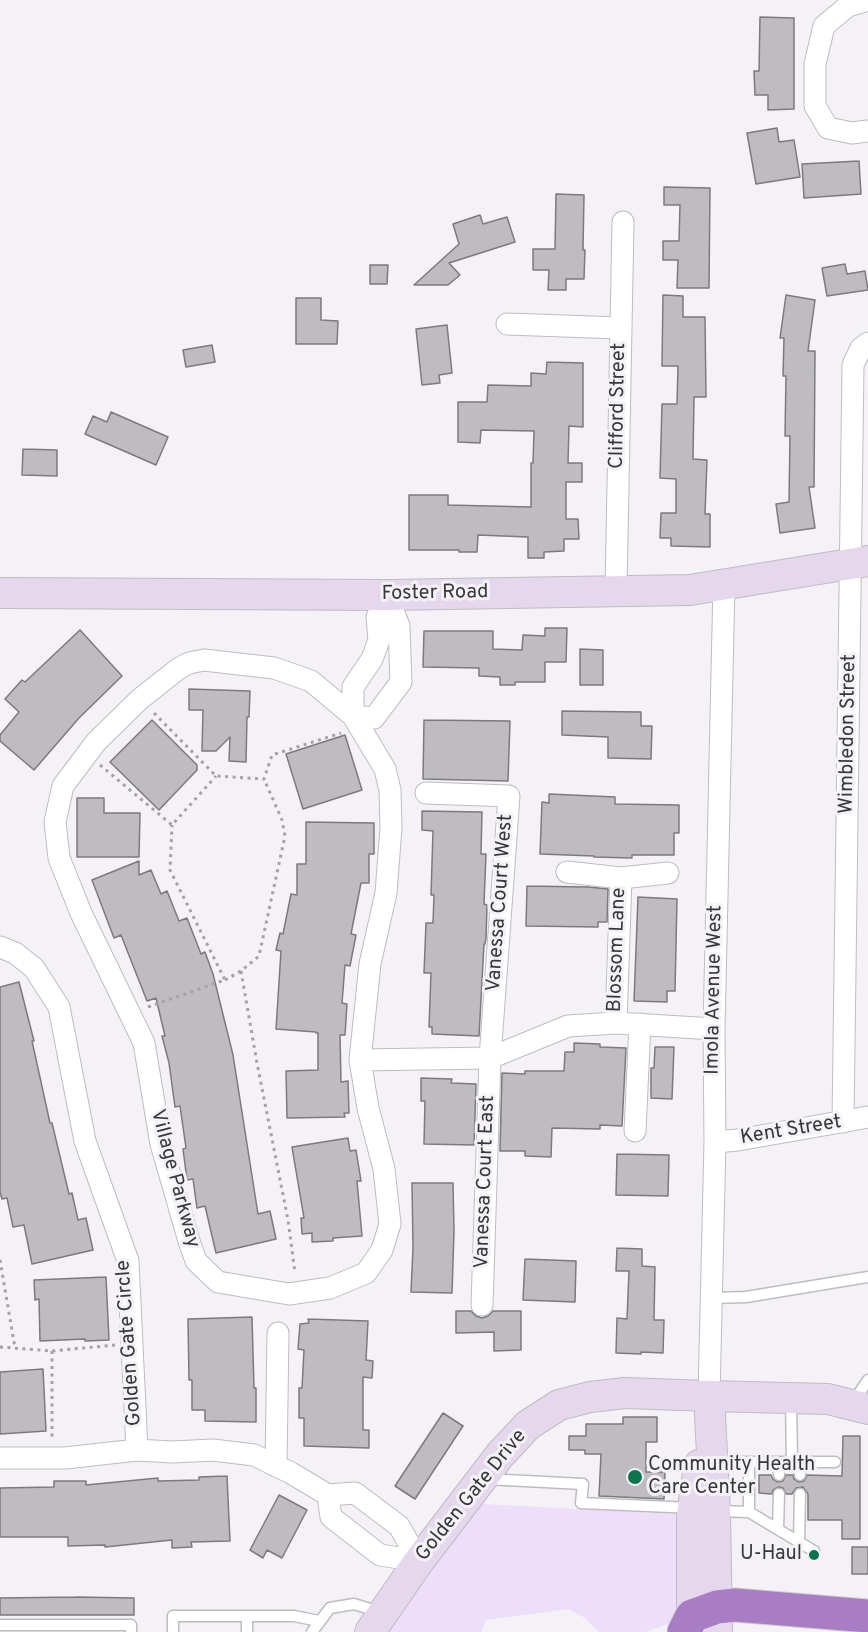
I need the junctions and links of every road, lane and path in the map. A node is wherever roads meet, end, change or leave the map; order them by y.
1 (868, 0) edge
2 (868, 131) edge
3 (623, 222) dead end
4 (507, 324) dead end
5 (620, 328) junction
6 (864, 345) edge
7 (860, 563) edge
8 (724, 585) junction
9 (616, 591) junction
10 (0, 593) edge
11 (387, 595) junction
12 (140, 699) junction
13 (356, 722) junction
14 (87, 754) junction
15 (216, 776) junction
16 (264, 779) junction
17 (426, 793) dead end
18 (172, 825) junction
19 (567, 872) dead end
20 (668, 873) dead end
21 (621, 878) junction
22 (0, 947) edge
23 (241, 971) junction
24 (225, 980) junction
25 (130, 1013) junction
26 (616, 1023) junction
27 (640, 1023) junction
28 (714, 1029) junction
29 (490, 1058) junction
30 (360, 1060) junction
31 (868, 1117) edge
32 (843, 1122) junction
33 (635, 1131) dead end
34 (714, 1142) junction
35 (0, 1260) edge
36 (868, 1277) edge
37 (298, 1293) junction
38 (711, 1299) junction
39 (482, 1305) dead end
40 (278, 1333) dead end
41 (132, 1344) junction
42 (0, 1347) edge
43 (15, 1348) junction
44 (52, 1351) junction
45 (709, 1396) junction
46 (791, 1398) junction
47 (863, 1398) edge
48 (137, 1450) junction
49 (0, 1458) edge
50 (52, 1458) junction
51 (706, 1461) junction
52 (779, 1462) junction
53 (796, 1462) junction
54 (835, 1462) dead end
55 (749, 1463) junction
56 (276, 1466) junction
57 (779, 1475) dead end
58 (800, 1475) dead end
59 (482, 1479) junction
60 (779, 1494) dead end
61 (800, 1494) dead end
62 (328, 1495) junction
63 (704, 1509) junction
64 (749, 1512) junction
65 (778, 1529) junction
66 (799, 1542) junction
67 (814, 1551) dead end
68 (419, 1561) junction
69 (247, 1616) junction
70 (868, 1616) edge
71 (319, 1622) junction
72 (702, 1622) edge
73 (377, 1623) edge
74 (0, 1625) edge
75 (131, 1632) edge
76 (173, 1632) edge
77 (247, 1632) edge
78 (312, 1632) edge

1 - 2 street
3 - 5 street, Clifford Street
4 - 5 street
5 - 9 street, Clifford Street
6 - 7 street, Wimbledon Street
7 - 8 street, Foster Road
7 - 32 street, Wimbledon Street
8 - 9 street, Foster Road
8 - 28 street, Imola Avenue West
9 - 11 street, Foster Road
10 - 11 street, Foster Road
11 - 13 street
11 - 13 street
12 - 13 street, Village Parkway
12 - 14 street, Village Parkway
12 - 15 path
13 - 16 path
13 - 30 street, Village Parkway
14 - 18 path
14 - 25 street, Village Parkway
15 - 16 path
15 - 18 path
16 - 23 path
17 - 29 street, Vanessa Court West
18 - 24 path
19 - 21 street
20 - 21 street
21 - 26 street, Blossom Lane
22 - 41 street, Golden Gate Circle
23 - 24 path
23 - 37 path
24 - 25 path
25 - 37 street, Village Parkway
26 - 27 street
26 - 29 street
27 - 28 street
27 - 33 street
28 - 34 street, Imola Avenue West
29 - 30 street
29 - 39 street, Vanessa Court East
30 - 37 street, Village Parkway
31 - 32 street, Kent Street
32 - 34 street, Kent Street
34 - 38 street, Imola Avenue West
35 - 43 path
36 - 38 lane
38 - 45 street, Imola Avenue West
40 - 56 street
41 - 44 path
41 - 48 street, Golden Gate Circle
42 - 43 path
43 - 44 path
44 - 50 path
45 - 46 street, Golden Gate Drive
45 - 51 street
45 - 59 street, Golden Gate Drive
46 - 47 street, Golden Gate Drive
46 - 53 lane
48 - 50 street, Golden Gate Circle
48 - 56 street, Golden Gate Circle
49 - 50 street, Golden Gate Circle
51 - 55 lane
51 - 63 street
52 - 53 lane
52 - 55 lane
52 - 57 lane
53 - 54 lane
53 - 58 lane
55 - 64 lane
56 - 62 street, Golden Gate Circle
59 - 63 lane
59 - 68 street, Golden Gate Drive
60 - 65 lane
61 - 66 lane
62 - 68 street
62 - 68 street
63 - 64 lane
63 - 72 street
64 - 65 lane
65 - 66 lane
66 - 67 lane
68 - 73 street, Golden Gate Drive
69 - 71 lane
69 - 76 lane
69 - 77 lane
70 - 72 highway
71 - 73 lane
71 - 78 lane
74 - 75 lane

